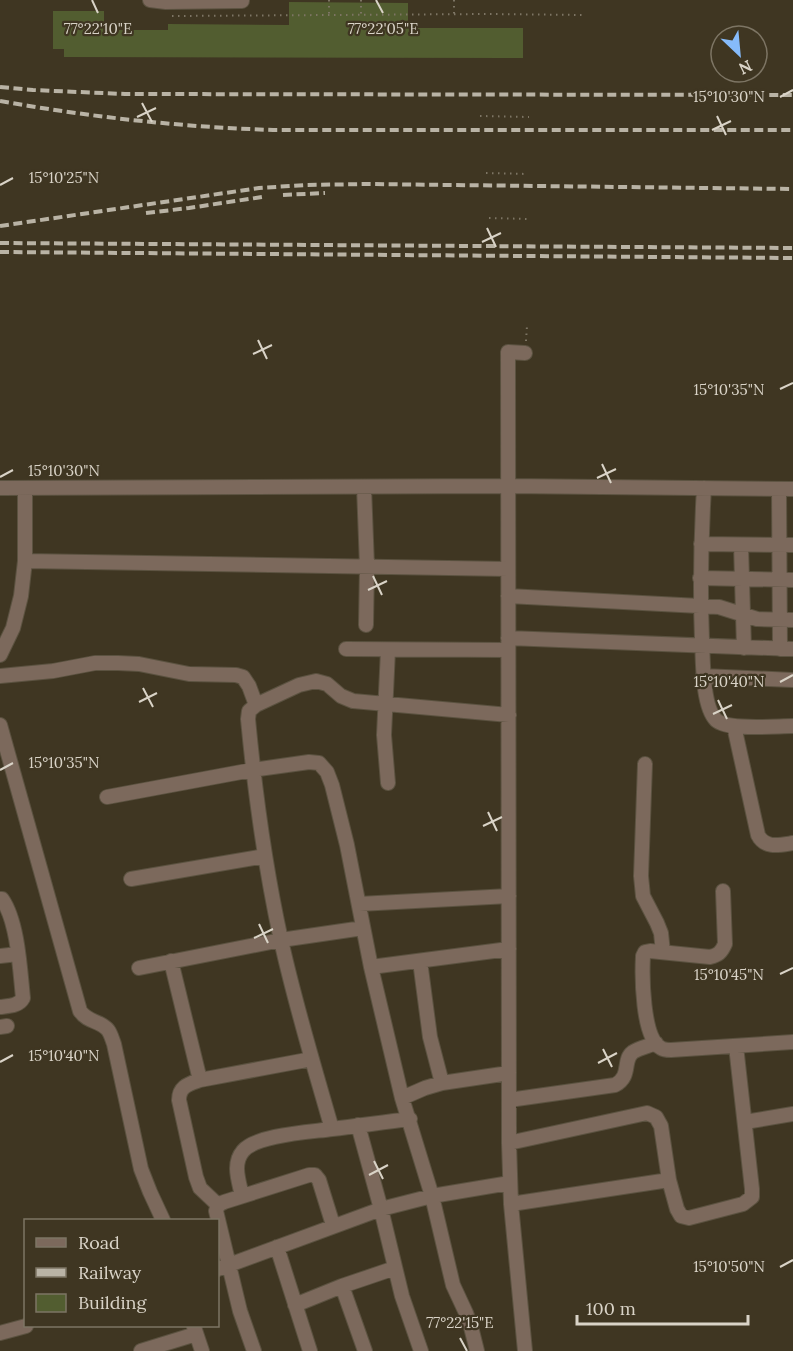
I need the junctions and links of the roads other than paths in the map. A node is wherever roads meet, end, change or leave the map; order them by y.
1 (150, 0) edge
2 (242, 0) edge
3 (525, 353) road end
4 (508, 486) junction
5 (364, 487) junction
6 (0, 488) edge
7 (25, 488) junction
8 (704, 488) junction
9 (786, 489) edge
10 (701, 544) junction
11 (787, 545) edge
12 (741, 546) junction
13 (25, 561) junction
14 (367, 566) junction
15 (508, 569) junction
16 (700, 578) junction
17 (742, 580) junction
18 (787, 580) edge
19 (508, 596) junction
20 (701, 606) junction
21 (743, 615) junction
22 (787, 620) edge
23 (366, 625) dead end
24 (508, 644) junction
25 (703, 644) junction
26 (744, 648) junction
27 (346, 649) dead end
28 (787, 649) edge
29 (388, 650) junction
30 (0, 655) edge
31 (0, 676) edge
32 (703, 676) junction
33 (793, 680) edge
34 (385, 704) junction
35 (256, 705) junction
36 (509, 716) junction
37 (0, 725) edge
38 (735, 726) junction
39 (793, 726) edge
40 (645, 764) dead end
41 (252, 770) junction
42 (388, 783) dead end
43 (107, 797) dead end
44 (793, 843) edge
45 (265, 856) junction
46 (131, 879) dead end
47 (723, 891) dead end
48 (509, 896) junction
49 (0, 899) edge
50 (359, 904) junction
51 (363, 928) junction
52 (281, 940) junction
53 (509, 949) junction
54 (663, 952) junction
55 (18, 954) junction
56 (0, 956) edge
57 (171, 961) junction
58 (420, 961) junction
59 (371, 967) junction
60 (139, 968) dead end
61 (0, 1007) edge
62 (793, 1042) edge
63 (656, 1043) junction
64 (736, 1046) junction
65 (312, 1059) junction
66 (509, 1073) junction
67 (200, 1080) junction
68 (442, 1083) junction
69 (402, 1098) junction
70 (509, 1100) junction
71 (793, 1114) edge
72 (410, 1119) junction
73 (745, 1122) junction
74 (358, 1125) junction
75 (332, 1129) junction
76 (509, 1143) junction
77 (669, 1180) junction
78 (510, 1183) junction
79 (242, 1196) junction
80 (432, 1196) junction
81 (511, 1204) junction
82 (218, 1205) junction
83 (381, 1209) junction
84 (162, 1219) edge
85 (217, 1219) edge
86 (333, 1226) junction
87 (219, 1235) edge
88 (277, 1247) junction
89 (223, 1267) edge
90 (395, 1268) junction
91 (342, 1286) junction
92 (295, 1305) junction
93 (24, 1327) edge
94 (194, 1330) edge
95 (0, 1333) edge
96 (141, 1351) edge
97 (202, 1351) edge
98 (254, 1351) edge
99 (310, 1351) edge
100 (365, 1351) edge
101 (421, 1351) edge
102 (477, 1351) edge
103 (525, 1351) edge

1 - 2 street
3 - 4 street
4 - 5 street
4 - 8 street
4 - 15 street
5 - 7 street
5 - 14 street
6 - 7 street
7 - 13 street
8 - 9 street
8 - 10 street
9 - 11 street
10 - 12 street
10 - 16 street
11 - 12 street
11 - 18 street
12 - 17 street
13 - 14 street
13 - 30 street
14 - 15 street
14 - 23 street
15 - 19 street
16 - 17 street
16 - 20 street
17 - 18 street
17 - 21 street
18 - 22 street
19 - 20 street
19 - 24 street
20 - 21 street
20 - 25 street
21 - 22 street
21 - 26 street
22 - 28 street
24 - 25 street
24 - 29 street
24 - 36 street
25 - 26 street
25 - 32 street
26 - 28 street
27 - 29 street
29 - 34 street
31 - 35 street
32 - 33 street
32 - 38 street
34 - 35 street
34 - 36 street
34 - 42 street
35 - 41 street
36 - 48 street
37 - 84 street
38 - 39 street
38 - 44 street
40 - 54 street
41 - 43 street
41 - 45 street
41 - 50 street
45 - 46 street
45 - 52 street
47 - 54 street
48 - 50 street
48 - 53 street
49 - 55 street
50 - 51 street
51 - 52 street
51 - 59 street
52 - 57 street
52 - 65 street
53 - 58 street
53 - 66 street
54 - 63 street
55 - 56 street
55 - 61 street
57 - 60 street
57 - 67 street
58 - 59 street
58 - 68 street
59 - 69 street
62 - 64 street
63 - 64 street
63 - 70 street
64 - 73 street
65 - 67 street
65 - 75 street
66 - 68 street
66 - 70 street
67 - 82 street
68 - 69 street
69 - 72 street
70 - 76 street
71 - 73 street
72 - 74 street
72 - 80 street
73 - 77 street
74 - 75 street
74 - 83 street
75 - 79 street
76 - 77 street
76 - 78 street
77 - 81 street
78 - 80 street
78 - 81 street
79 - 82 street
79 - 86 street
80 - 83 street
80 - 102 street
81 - 103 street
82 - 85 street
83 - 86 street
83 - 90 street
86 - 88 street
87 - 89 street
88 - 89 street
88 - 92 street
89 - 98 street
90 - 91 street
90 - 101 street
91 - 92 street
91 - 100 street
92 - 99 street
93 - 95 street
94 - 96 street
94 - 97 street

